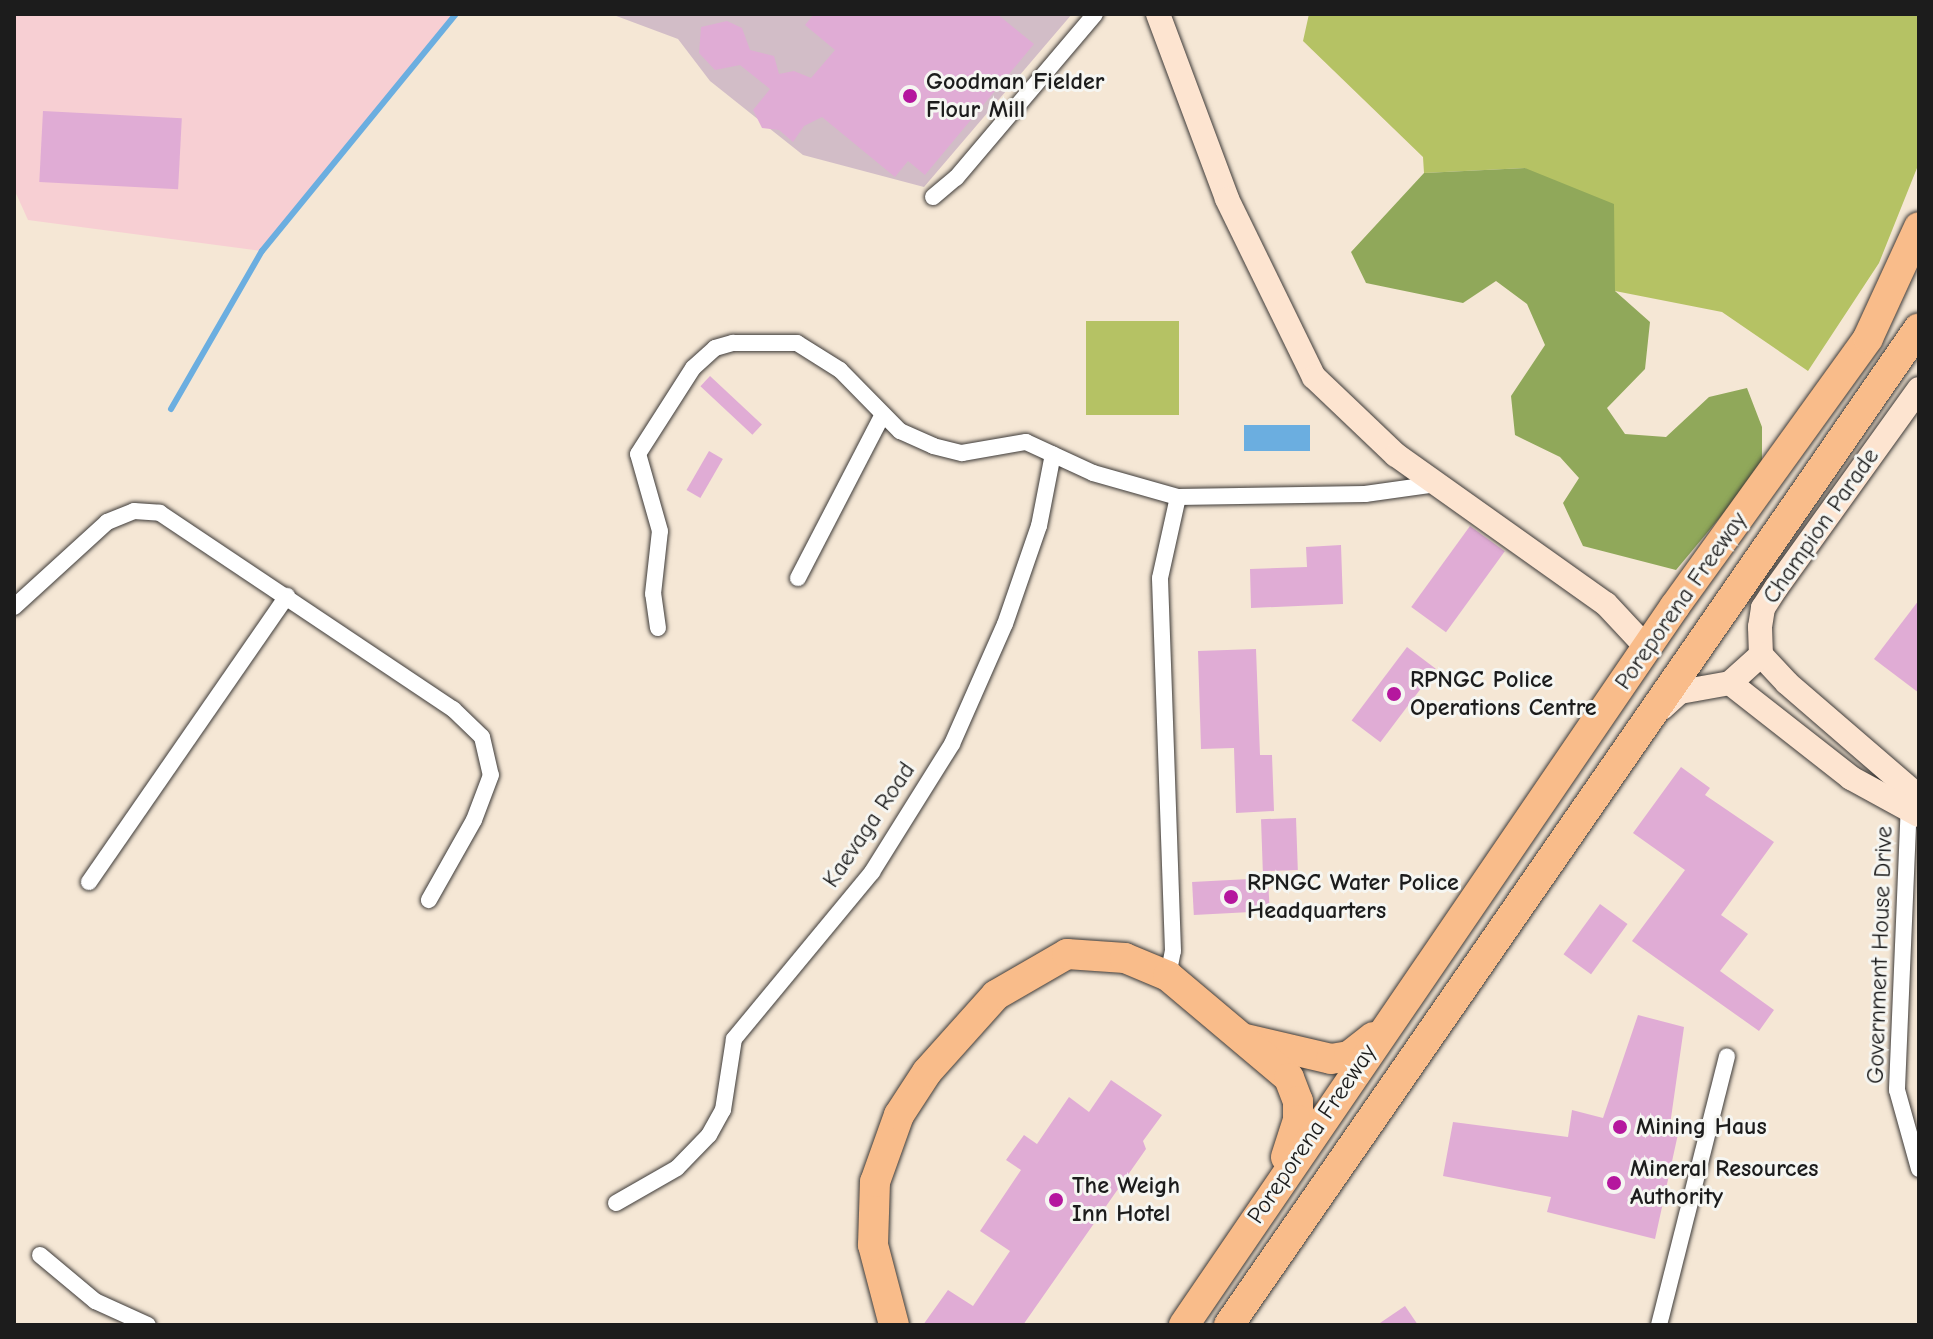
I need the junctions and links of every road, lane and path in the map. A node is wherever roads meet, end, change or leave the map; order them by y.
1 (1095, 14) edge
2 (1158, 14) edge
3 (933, 197) dead end
4 (1919, 227) edge
5 (1919, 328) edge
6 (1919, 389) edge
7 (882, 416) junction
8 (1053, 454) junction
9 (1436, 484) junction
10 (1178, 497) junction
11 (798, 578) dead end
12 (287, 596) junction
13 (14, 607) edge
14 (658, 628) dead end
15 (1647, 648) junction
16 (1761, 655) junction
17 (1730, 683) junction
18 (1639, 729) junction
19 (1914, 803) edge
20 (89, 882) dead end
21 (429, 900) dead end
22 (1168, 976) junction
23 (1381, 1031) junction
24 (1241, 1038) junction
25 (1727, 1056) dead end
26 (1919, 1169) edge
27 (616, 1203) dead end
28 (1266, 1203) junction
29 (40, 1255) dead end
30 (148, 1325) edge
31 (894, 1325) edge
32 (1184, 1325) edge
33 (1229, 1325) edge
34 (1659, 1325) edge

1 - 3 street
2 - 9 main road
4 - 15 highway, Poreporena Freeway
5 - 18 highway, Poreporena Freeway
6 - 16 main road, Champion Parade
7 - 8 street
7 - 11 street
7 - 14 street
8 - 10 street
8 - 27 street, Kaevaga Road
9 - 10 street
9 - 15 main road
10 - 22 street
12 - 13 street
12 - 20 street
12 - 21 street
15 - 23 highway, Poreporena Freeway
16 - 17 main road
16 - 19 main road
17 - 18 main road
17 - 19 main road
18 - 33 highway, Poreporena Freeway
19 - 26 street, Government House Drive
22 - 24 highway
22 - 31 highway
23 - 24 highway
23 - 28 highway, Poreporena Freeway
24 - 28 highway
25 - 34 street
28 - 32 highway, Poreporena Freeway
29 - 30 street

